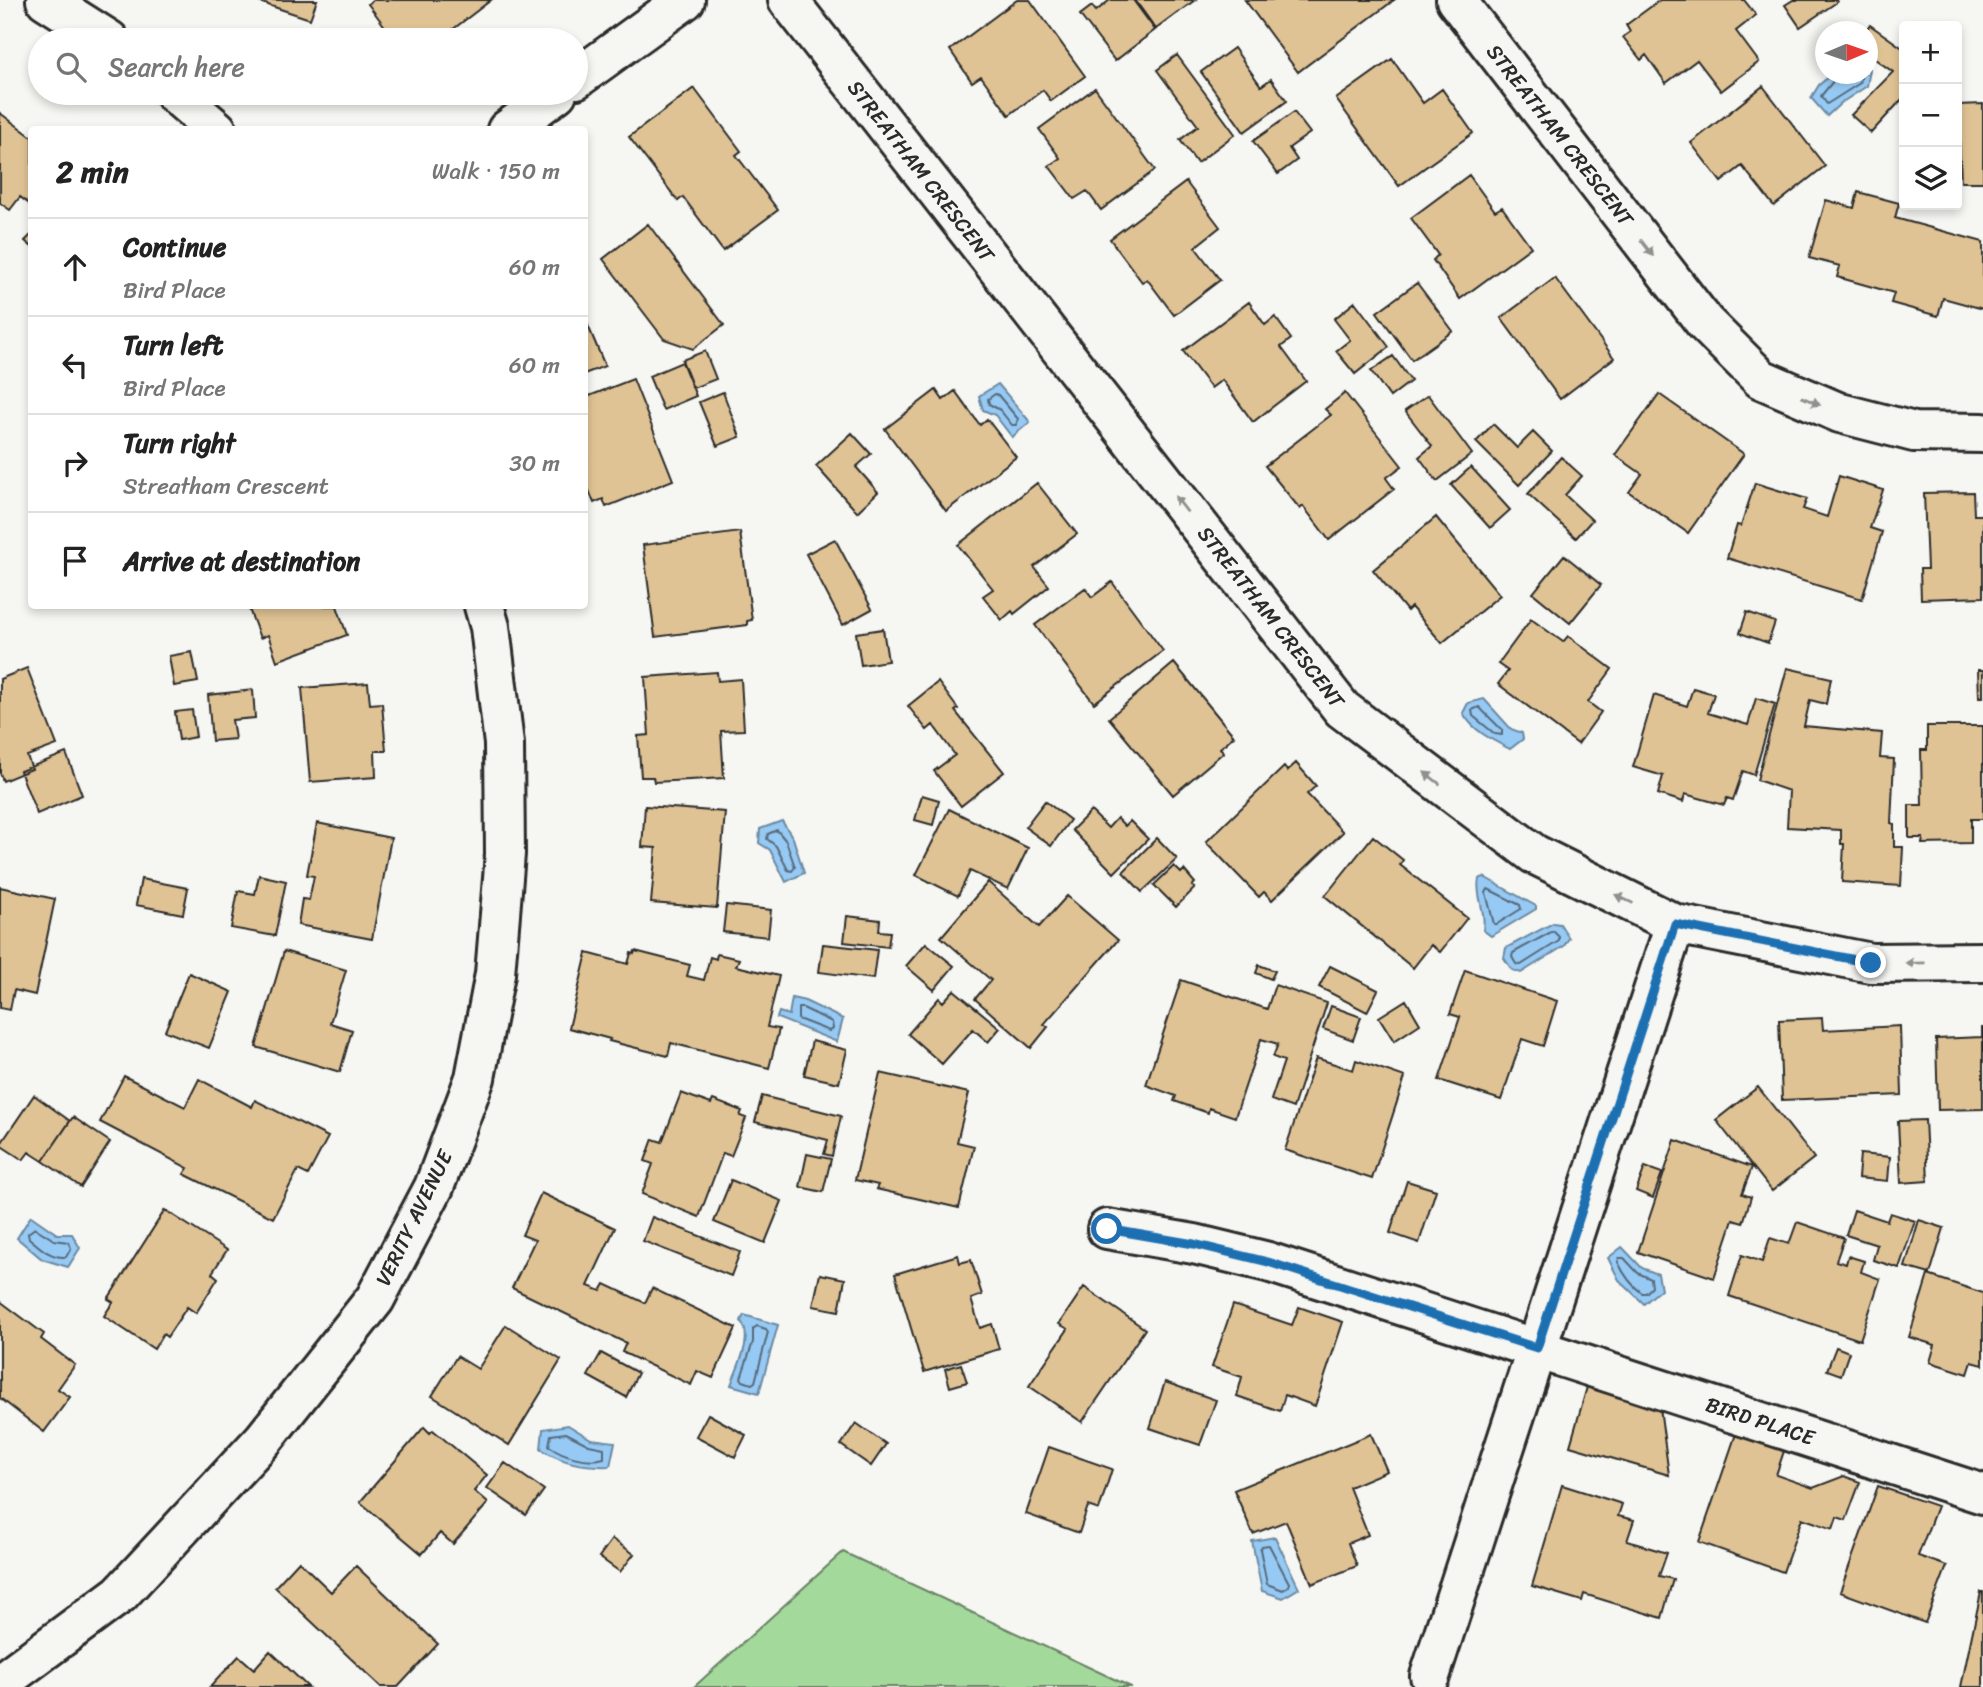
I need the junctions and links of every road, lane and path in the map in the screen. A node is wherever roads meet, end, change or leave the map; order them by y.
1 (46, 0) edge
2 (685, 0) edge
3 (788, 0) edge
4 (1457, 0) edge
5 (90, 28) edge
6 (588, 70) edge
7 (188, 105) edge
8 (541, 105) edge
9 (212, 126) edge
10 (512, 126) edge
11 (1983, 433) edge
12 (485, 609) edge
13 (1675, 924) junction
14 (1983, 962) edge
15 (1107, 1229) dead end
16 (1537, 1348) junction
17 (1983, 1494) edge
18 (1430, 1676) dead end
19 (0, 1683) edge

1 - 5 street
2 - 6 street
13 -> 3 street, STREATHAM CRESCENT
4 -> 11 street, STREATHAM CRESCENT
7 - 9 street
8 - 10 street
12 - 19 street, VERITY AVENUE
14 -> 13 street, STREATHAM CRESCENT
13 - 16 street
15 - 16 street, BIRD PLACE
16 - 17 street, BIRD PLACE
16 - 18 street

